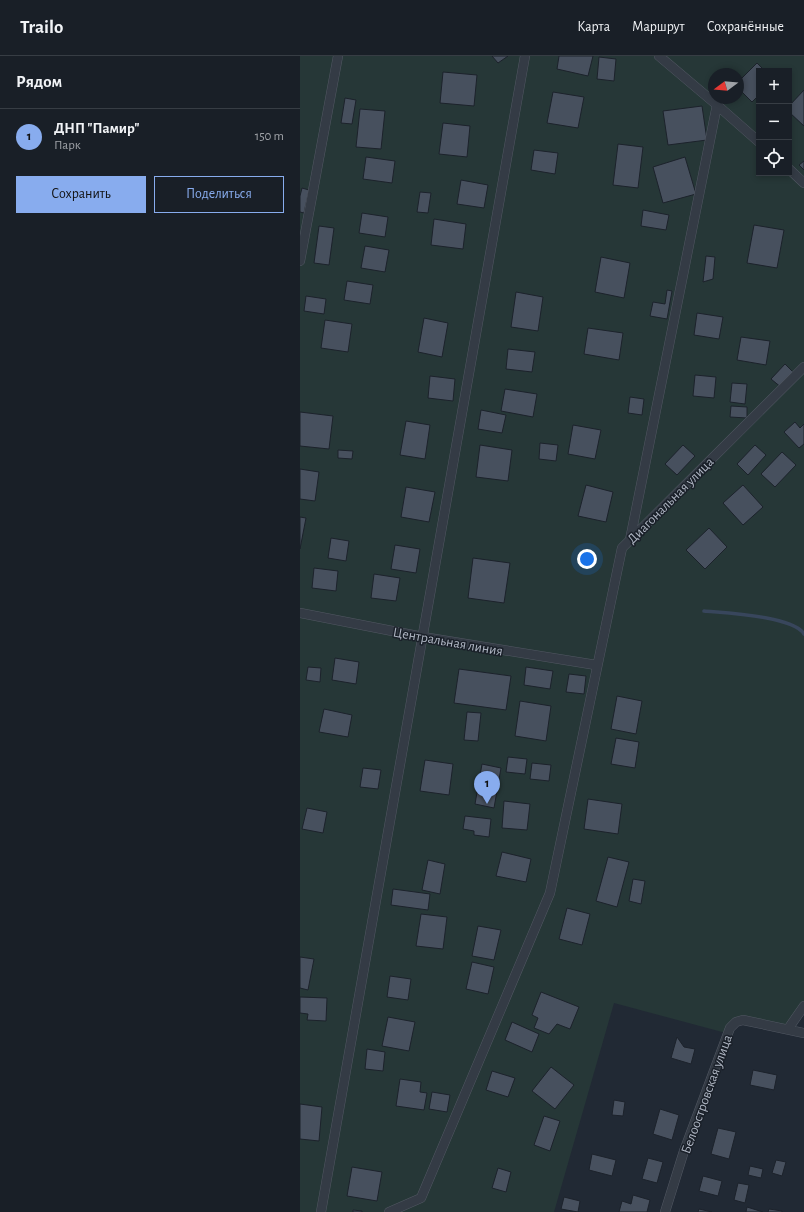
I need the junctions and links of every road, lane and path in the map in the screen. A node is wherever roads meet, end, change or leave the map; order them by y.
1 (338, 56) edge
2 (525, 56) edge
3 (659, 56) edge
4 (717, 105) junction
5 (757, 140) edge
6 (792, 172) edge
7 (804, 183) edge
8 (300, 261) edge
9 (804, 367) edge
10 (630, 540) junction
11 (300, 613) edge
12 (423, 637) junction
13 (596, 665) junction
14 (804, 1006) edge
15 (788, 1029) junction
16 (804, 1032) edge
17 (321, 1212) edge
18 (389, 1212) edge
19 (665, 1212) edge

1 - 8 street
2 - 12 street
3 - 4 street
4 - 5 street
4 - 10 street
6 - 7 street
9 - 10 street, Диагональная улица
10 - 13 street, Диагональная улица
11 - 12 street, Центральная линия
12 - 13 street, Центральная линия
12 - 17 street
13 - 18 street, Диагональная улица
14 - 15 street
15 - 16 street, Белоостровская улица
15 - 19 street, Белоостровская улица

